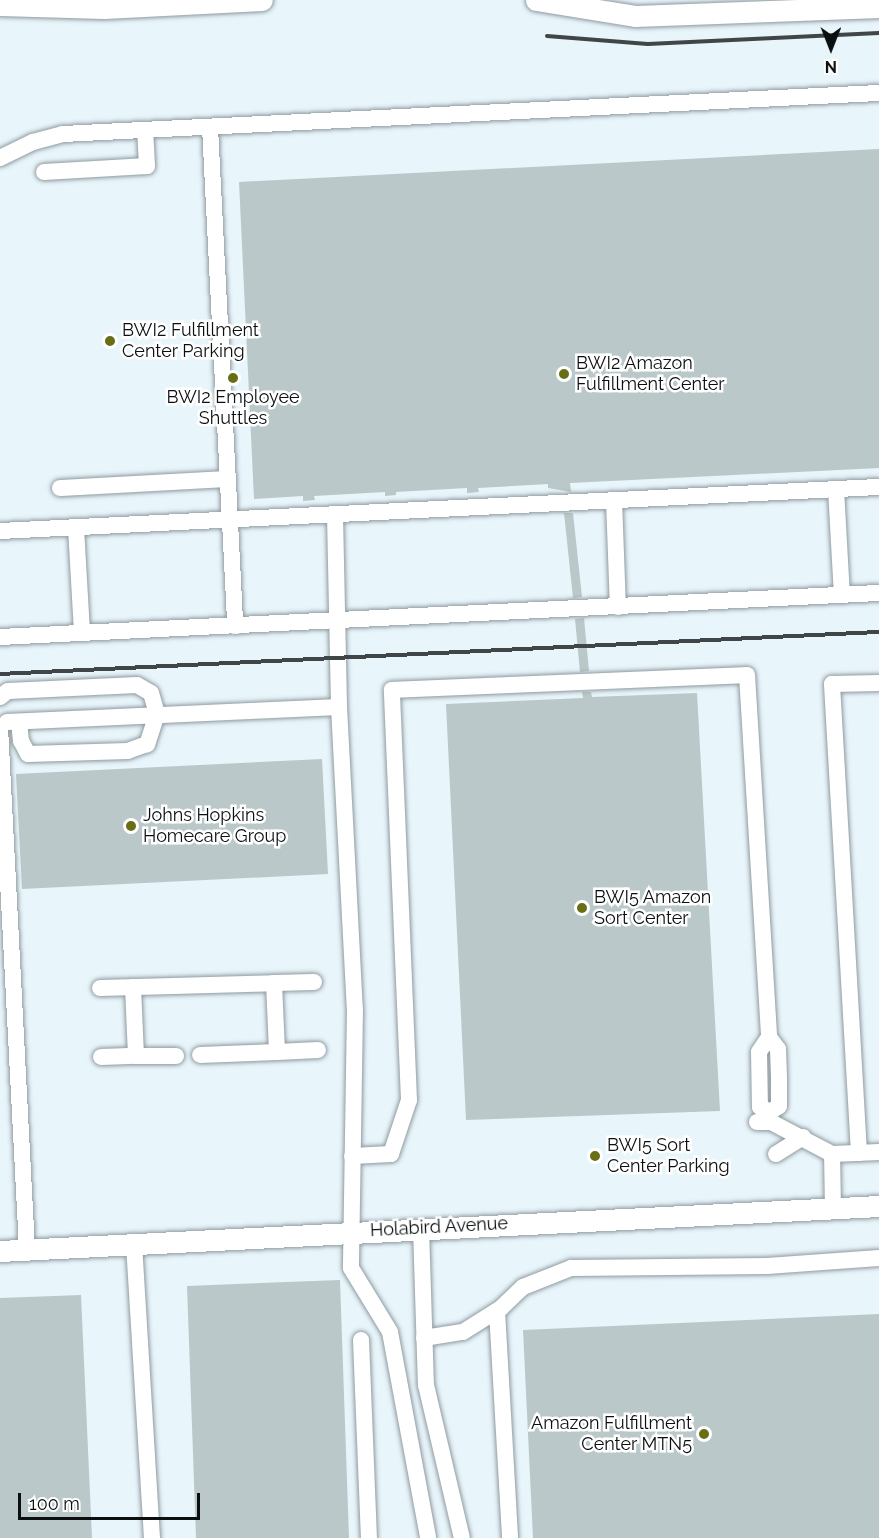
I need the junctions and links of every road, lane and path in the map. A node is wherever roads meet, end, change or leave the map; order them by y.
1 (262, 0) edge
2 (536, 0) edge
3 (0, 5) edge
4 (879, 7) edge
5 (104, 8) junction
6 (0, 20) edge
7 (879, 93) edge
8 (210, 127) junction
9 (145, 130) junction
10 (0, 158) edge
11 (44, 172) dead end
12 (228, 479) junction
13 (879, 487) edge
14 (60, 488) dead end
15 (836, 489) junction
16 (614, 500) junction
17 (336, 515) junction
18 (230, 520) junction
19 (76, 528) junction
20 (0, 531) edge
21 (879, 593) edge
22 (842, 595) junction
23 (618, 607) junction
24 (338, 621) junction
25 (235, 626) junction
26 (81, 633) junction
27 (0, 637) edge
28 (879, 683) edge
29 (0, 697) edge
30 (339, 707) junction
31 (157, 714) junction
32 (18, 722) junction
33 (0, 725) edge
34 (314, 982) dead end
35 (274, 983) junction
36 (133, 987) junction
37 (100, 988) dead end
38 (318, 1050) dead end
39 (277, 1052) junction
40 (200, 1055) dead end
41 (136, 1056) junction
42 (176, 1056) dead end
43 (102, 1057) dead end
44 (803, 1137) junction
45 (859, 1152) junction
46 (879, 1152) edge
47 (776, 1154) dead end
48 (832, 1154) junction
49 (352, 1156) junction
50 (879, 1206) edge
51 (833, 1209) junction
52 (421, 1228) junction
53 (351, 1231) junction
54 (134, 1244) junction
55 (0, 1249) edge
56 (27, 1249) junction
57 (879, 1258) edge
58 (497, 1311) junction
59 (424, 1338) junction
60 (361, 1340) dead end
61 (152, 1538) edge
62 (369, 1538) edge
63 (428, 1538) edge
64 (462, 1538) edge
65 (510, 1538) edge

1 - 5 main road
2 - 4 main road
3 - 5 main road
5 - 6 main road
7 - 8 lane
8 - 9 lane
8 - 12 lane
9 - 10 lane
9 - 11 lane
12 - 14 lane
12 - 18 lane
13 - 15 lane
15 - 16 lane
15 - 22 lane
16 - 17 lane
16 - 23 lane
17 - 18 lane
17 - 24 lane
18 - 19 lane
18 - 25 lane
19 - 20 lane
19 - 26 lane
21 - 22 lane
22 - 23 lane
23 - 24 lane
24 - 25 lane
24 - 30 lane
25 - 26 lane
26 - 27 lane
28 - 45 lane
29 - 31 lane
30 - 31 lane
30 - 49 lane
31 - 32 lane
31 - 32 lane
32 - 33 lane
33 - 56 lane
34 - 35 lane
35 - 36 lane
35 - 39 lane
36 - 37 lane
36 - 41 lane
38 - 39 lane
39 - 40 lane
41 - 42 lane
41 - 43 lane
44 - 47 lane
44 - 48 lane
44 - 49 lane
45 - 46 lane
45 - 48 lane
48 - 51 lane
49 - 53 lane
50 - 51 main road, Holabird Avenue
51 - 52 main road, Holabird Avenue
52 - 53 main road, Holabird Avenue
52 - 59 lane
53 - 54 main road, Holabird Avenue
53 - 63 lane
54 - 56 main road, Holabird Avenue
54 - 61 lane
55 - 56 main road, Holabird Avenue
57 - 58 lane
58 - 59 lane
58 - 65 lane
59 - 64 lane
60 - 62 lane

